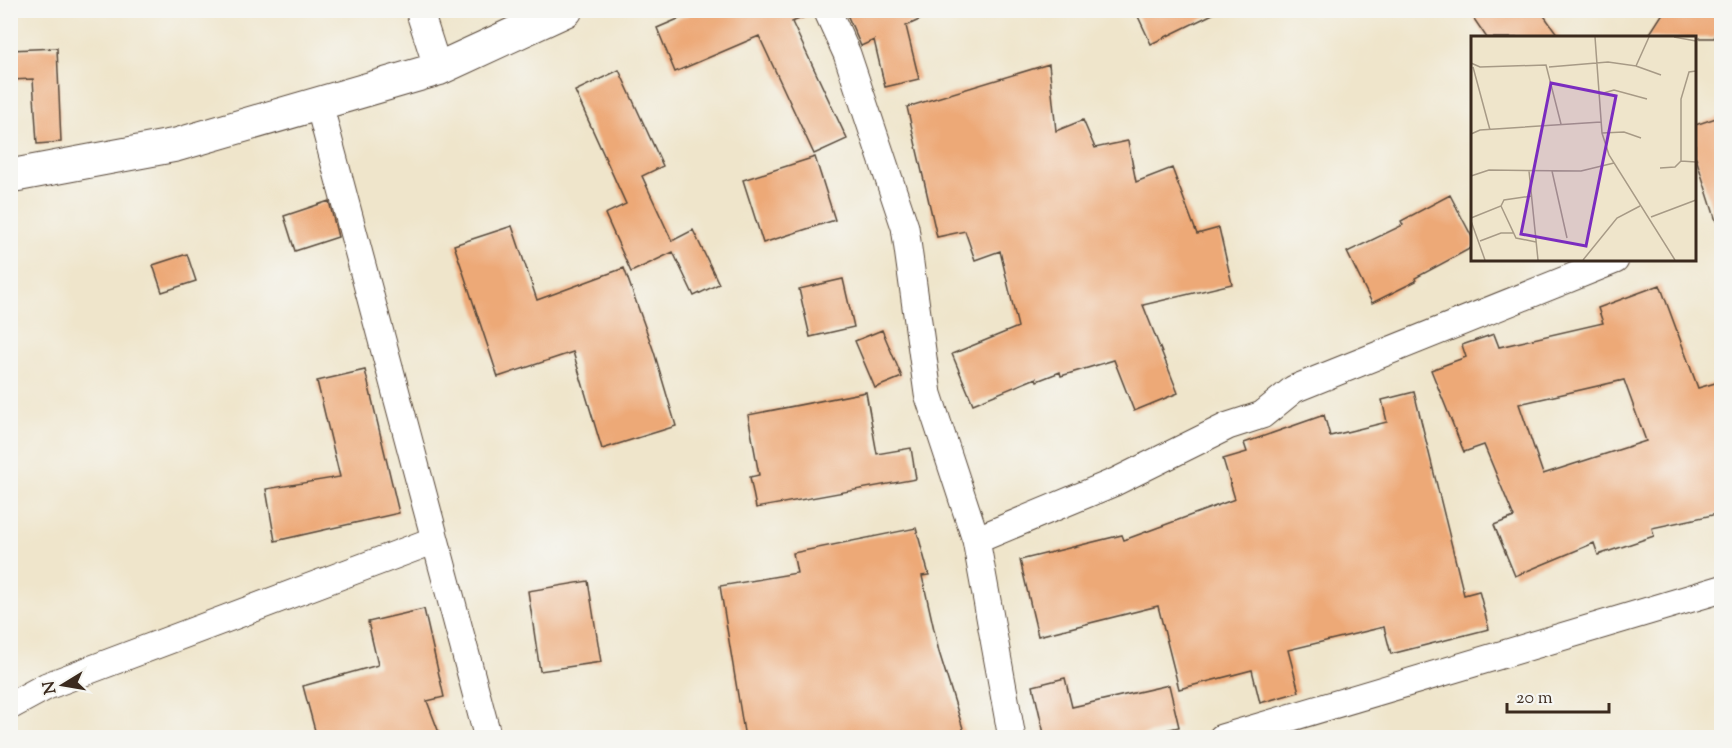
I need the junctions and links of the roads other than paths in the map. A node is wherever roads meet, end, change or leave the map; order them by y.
1 (418, 10) edge
2 (567, 10) edge
3 (827, 10) edge
4 (438, 69) junction
5 (319, 104) junction
6 (12, 174) edge
7 (1614, 261) edge
8 (435, 540) junction
9 (976, 540) junction
10 (1722, 589) edge
11 (10, 706) edge
12 (1296, 727) edge
13 (488, 738) edge
14 (1012, 738) edge
15 (1222, 738) edge

1 - 4 street
2 - 4 main road
3 - 9 street
4 - 5 main road
5 - 6 main road
5 - 8 street
7 - 9 street
8 - 11 street
8 - 13 street
9 - 14 street
10 - 12 street
12 - 15 street

